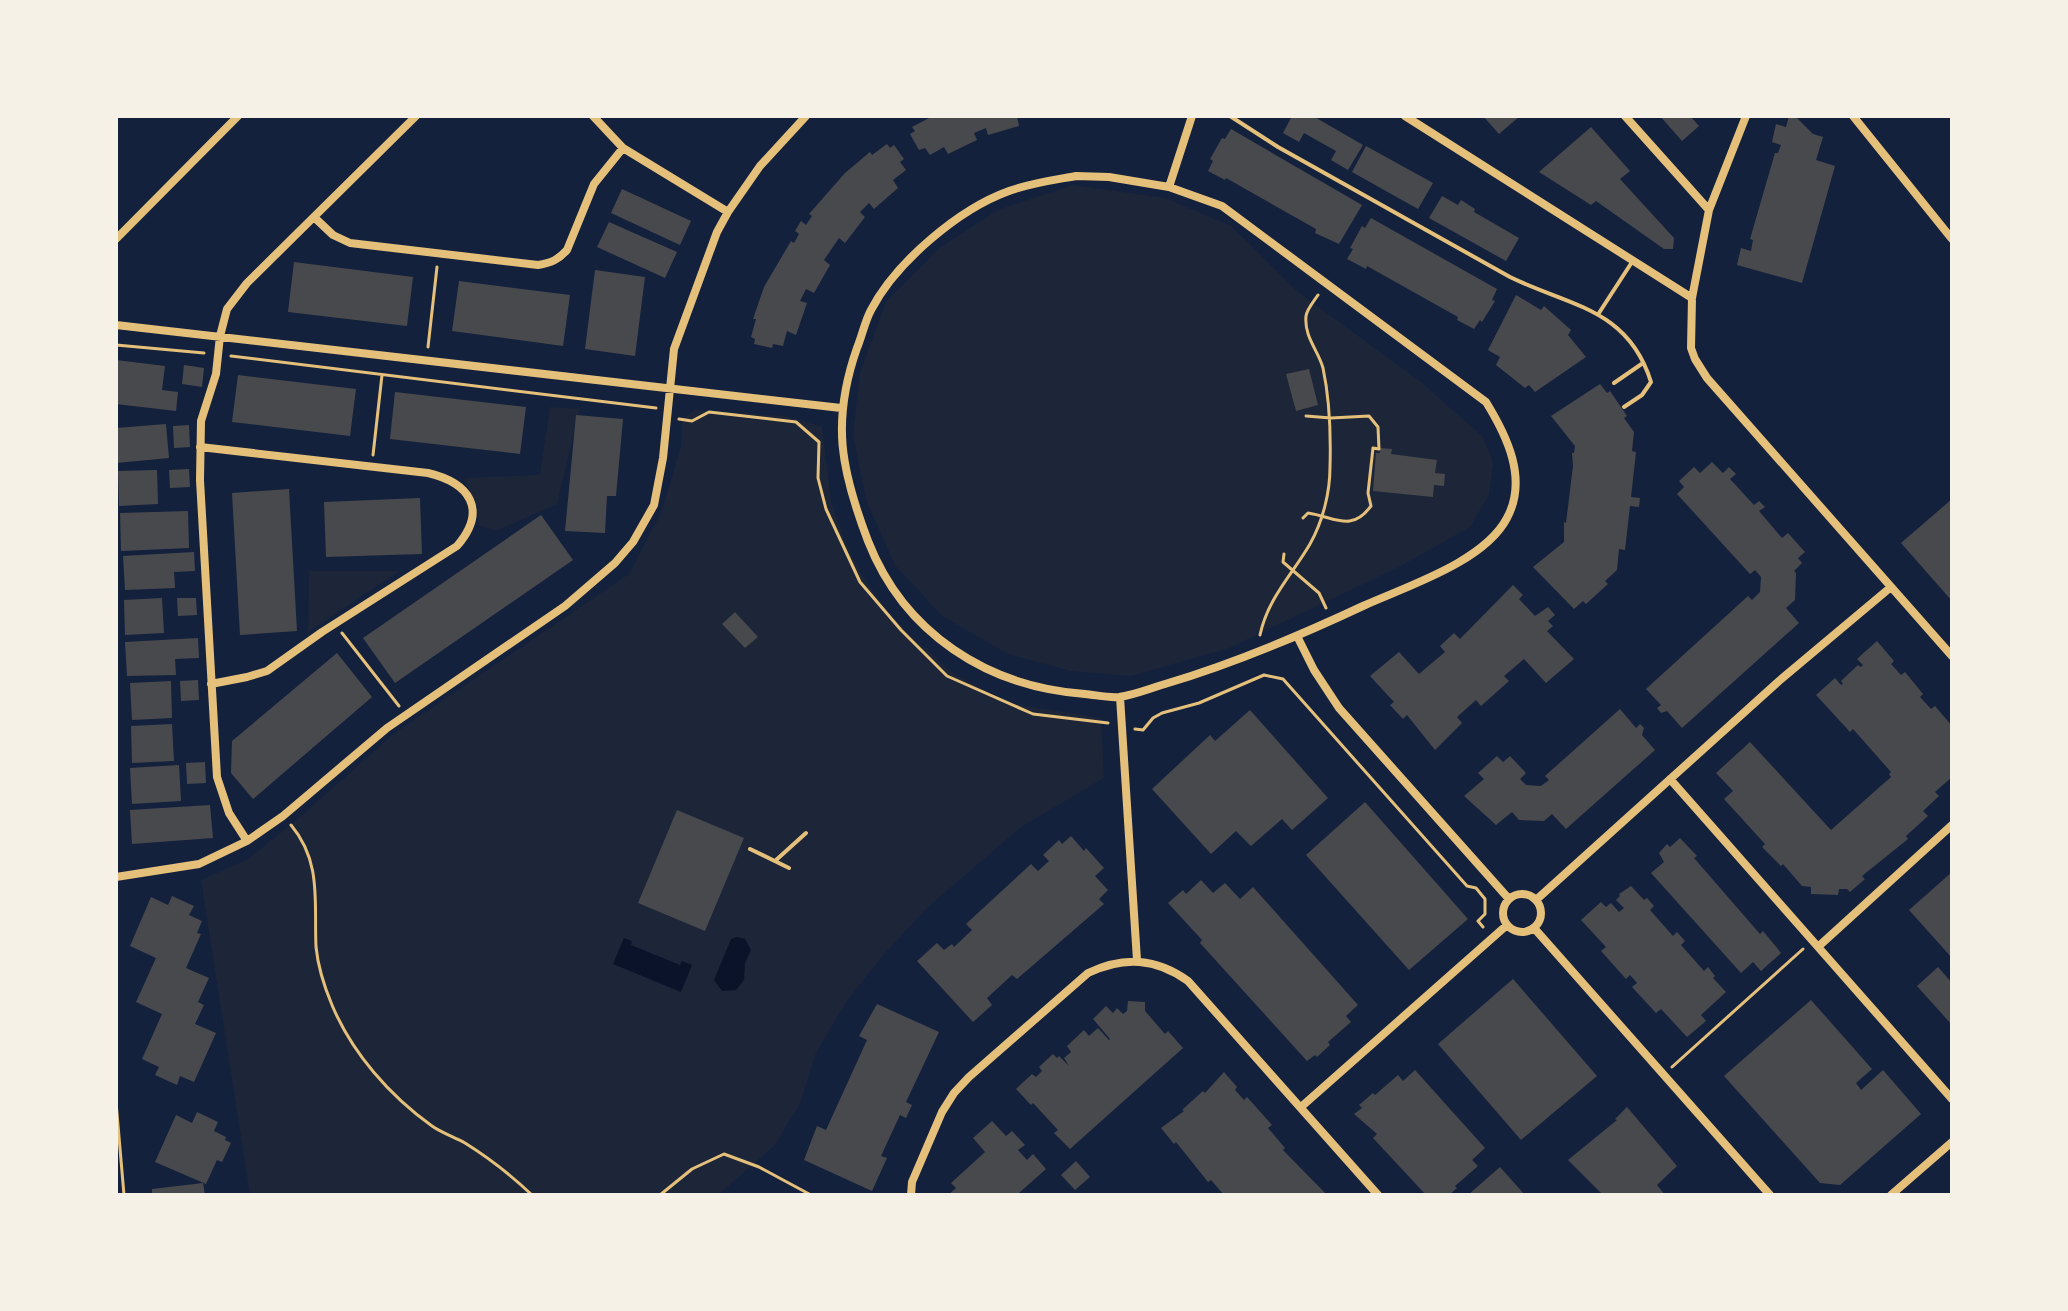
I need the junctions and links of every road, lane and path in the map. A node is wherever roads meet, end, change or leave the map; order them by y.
1 (238, 116) edge
2 (416, 116) edge
3 (593, 116) edge
4 (806, 116) edge
5 (1192, 116) edge
6 (1230, 116) edge
7 (1405, 116) edge
8 (1625, 116) edge
9 (1746, 116) edge
10 (1858, 118) edge
11 (623, 148) junction
12 (1169, 187) junction
13 (1709, 210) junction
14 (728, 212) junction
15 (315, 218) junction
16 (116, 239) edge
17 (1952, 239) edge
18 (438, 259) dead end
19 (1632, 262) junction
20 (1327, 282) junction
21 (1692, 298) junction
22 (1599, 313) junction
23 (116, 325) edge
24 (220, 336) junction
25 (116, 345) edge
26 (218, 355) junction
27 (426, 360) junction
28 (1643, 363) junction
29 (382, 374) junction
30 (1614, 383) dead end
31 (669, 388) junction
32 (1624, 407) dead end
33 (841, 408) junction
34 (1306, 416) dead end
35 (667, 417) junction
36 (1331, 418) junction
37 (200, 447) junction
38 (372, 467) junction
39 (1322, 515) junction
40 (1303, 518) dead end
41 (1284, 554) dead end
42 (1292, 571) junction
43 (1891, 587) junction
44 (1333, 620) junction
45 (335, 624) junction
46 (1297, 636) junction
47 (1256, 652) junction
48 (1952, 656) edge
49 (211, 684) junction
50 (1120, 697) junction
51 (406, 714) junction
52 (1122, 726) junction
53 (1670, 779) junction
54 (283, 816) junction
55 (1952, 825) edge
56 (806, 833) dead end
57 (247, 841) junction
58 (750, 849) dead end
59 (775, 861) junction
60 (789, 868) dead end
61 (116, 877) edge
62 (1509, 899) junction
63 (1536, 900) junction
64 (1507, 925) junction
65 (1534, 928) junction
66 (1493, 938) junction
67 (1816, 942) junction
68 (1137, 960) junction
69 (1664, 1075) junction
70 (1952, 1099) edge
71 (116, 1102) edge
72 (1301, 1107) junction
73 (1952, 1142) edge
74 (124, 1195) edge
75 (532, 1195) edge
76 (660, 1195) edge
77 (811, 1195) edge
78 (911, 1195) edge
79 (1378, 1195) edge
80 (1770, 1195) edge
81 (1891, 1195) edge

1 - 16 street
2 - 15 street
3 - 11 street
4 - 14 street
5 - 12 street
6 - 22 lane
7 - 19 street
8 - 13 street
9 - 13 street
10 - 17 street
11 - 14 street
11 - 15 street
12 - 20 street
12 - 33 street
13 - 21 street
14 - 31 street
15 - 24 street
18 - 27 path
19 - 21 street
19 - 22 lane
20 - 36 path
20 - 44 street
21 - 43 street
22 - 28 lane
23 - 24 street
24 - 26 street
24 - 27 street
25 - 26 path
26 - 29 path
26 - 37 street
27 - 31 street
28 - 30 lane
28 - 32 lane
29 - 35 path
29 - 38 path
31 - 33 street
31 - 35 street
33 - 50 street
34 - 36 path
35 - 51 street
35 - 52 path
36 - 39 path
36 - 39 path
37 - 38 street
37 - 49 street
38 - 45 street
39 - 40 path
39 - 42 path
41 - 42 path
42 - 44 path
42 - 47 path
43 - 48 street
43 - 53 street
44 - 46 street
45 - 49 street
45 - 51 path
46 - 47 street
46 - 62 street
47 - 50 street
49 - 57 street
50 - 52 street
51 - 54 street
52 - 66 path
52 - 68 street
53 - 63 street
53 - 67 street
54 - 57 street
54 - 75 path
55 - 67 street
56 - 59 lane
57 - 61 street
58 - 59 lane
59 - 60 lane
62 - 63 street
62 - 64 street
63 - 65 street
64 - 65 street
64 - 66 street
65 - 69 street
66 - 72 street
67 - 69 path
67 - 70 street
68 - 72 street
68 - 78 street
69 - 80 street
71 - 74 path
72 - 79 street
73 - 81 street
76 - 77 path

